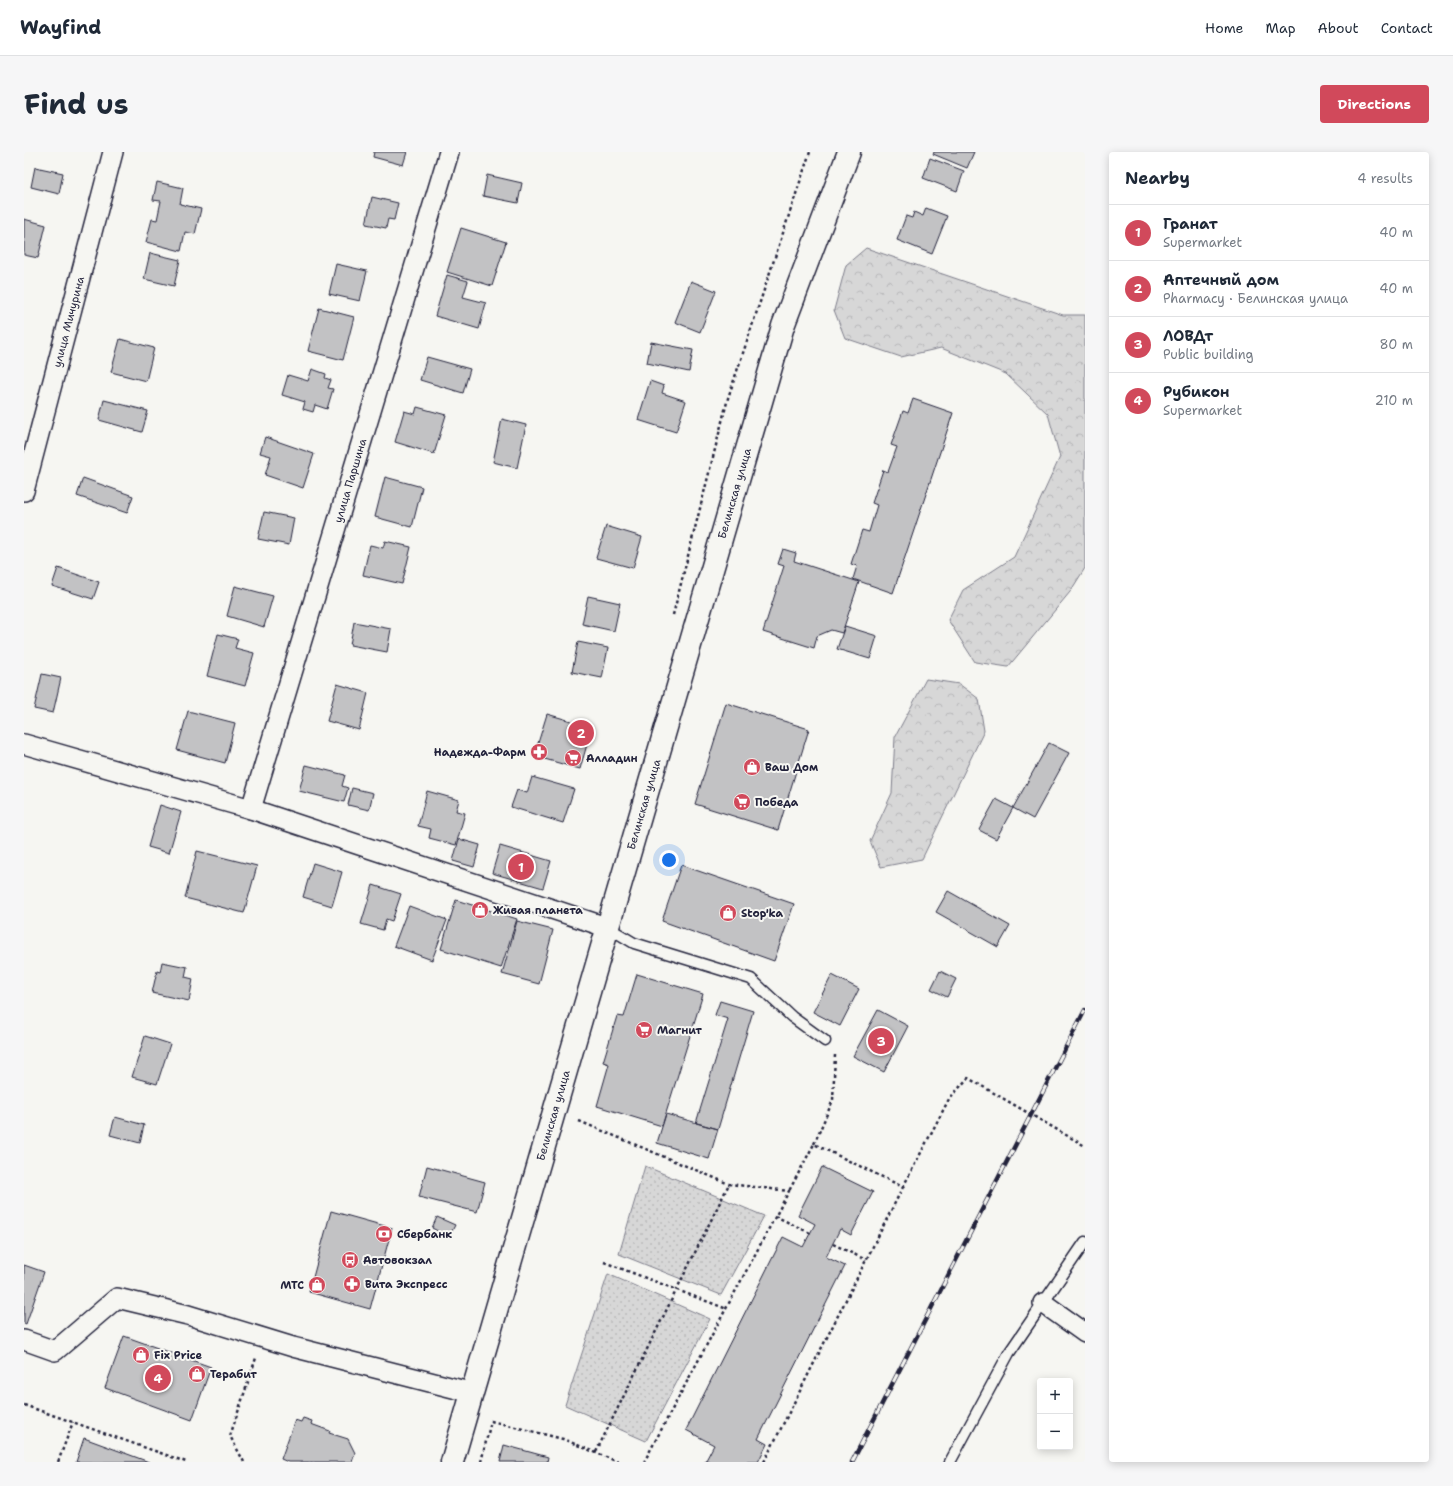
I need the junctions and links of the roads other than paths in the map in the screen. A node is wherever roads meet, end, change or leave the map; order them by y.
1 (113, 152) edge
2 (449, 152) edge
3 (849, 152) edge
4 (24, 491) edge
5 (24, 744) edge
6 (251, 809) junction
7 (609, 928) junction
8 (825, 1041) road end
9 (1085, 1242) edge
10 (1043, 1303) junction
11 (1085, 1333) edge
12 (24, 1340) edge
13 (473, 1393) junction
14 (452, 1462) edge
15 (950, 1462) edge

1 - 4 street, улица Мичурина
2 - 6 street, улица Паршина
3 - 7 main road, Белинская улица
5 - 6 street
6 - 7 street
7 - 8 lane
7 - 13 main road, Белинская улица
9 - 10 lane
10 - 11 street
10 - 15 lane
12 - 13 street
13 - 14 main road, Белинская улица

